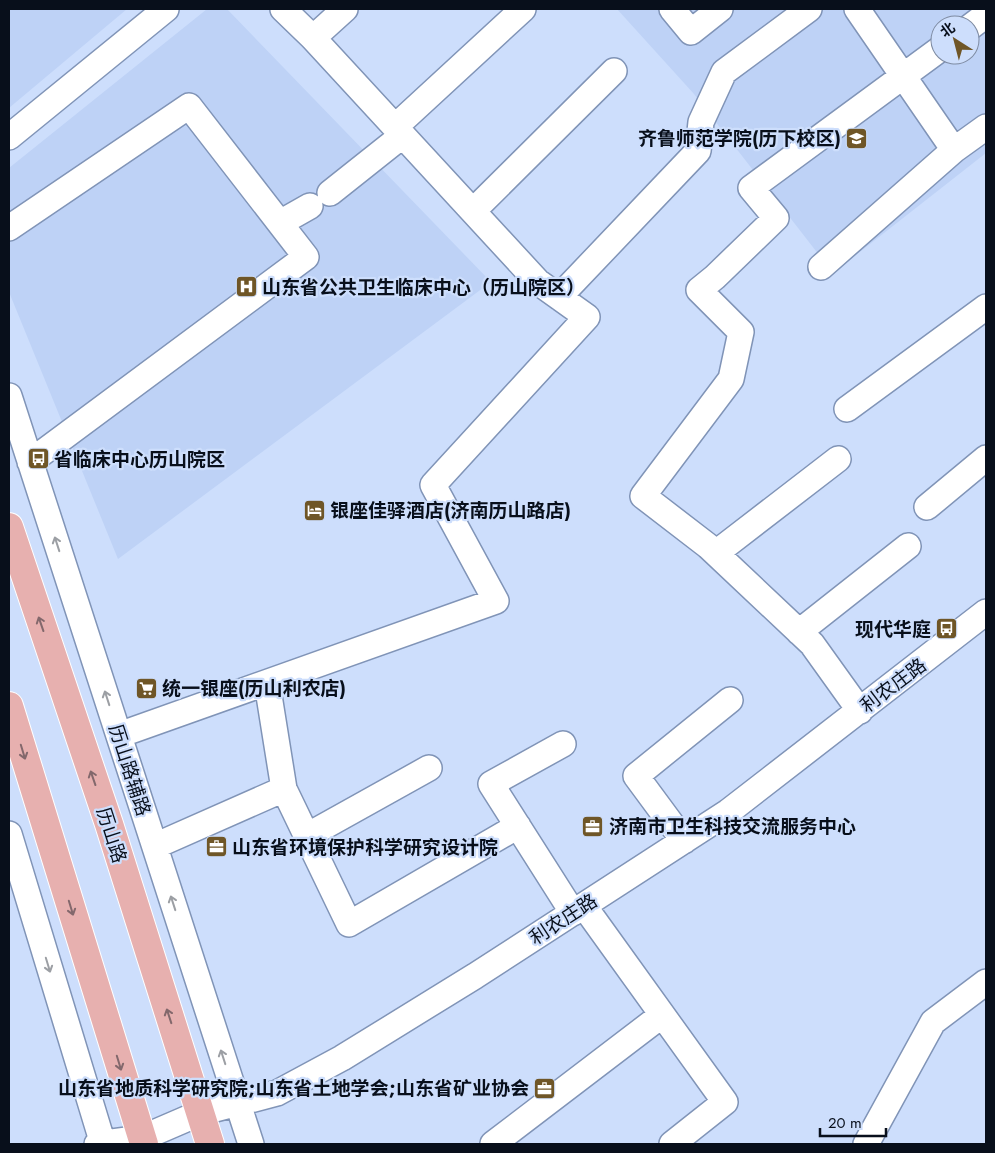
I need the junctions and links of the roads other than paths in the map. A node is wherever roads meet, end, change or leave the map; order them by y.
1 (166, 9) edge
2 (283, 9) edge
3 (345, 9) edge
4 (523, 9) edge
5 (672, 9) edge
6 (720, 9) edge
7 (809, 9) edge
8 (857, 9) edge
9 (313, 38) junction
10 (930, 56) edge
11 (614, 71) dead end
12 (904, 76) junction
13 (986, 127) edge
14 (399, 131) junction
15 (9, 138) edge
16 (954, 150) junction
17 (473, 211) junction
18 (280, 223) junction
19 (9, 228) edge
20 (821, 268) dead end
21 (559, 297) junction
22 (986, 307) edge
23 (9, 396) edge
24 (847, 409) dead end
25 (986, 458) edge
26 (838, 459) dead end
27 (30, 462) junction
28 (927, 507) dead end
29 (9, 527) edge
30 (908, 546) dead end
31 (716, 553) junction
32 (986, 612) edge
33 (799, 632) junction
34 (266, 682) junction
35 (730, 700) dead end
36 (9, 706) edge
37 (860, 711) junction
38 (119, 735) junction
39 (563, 744) dead end
40 (429, 768) dead end
41 (284, 789) junction
42 (518, 826) junction
43 (9, 834) edge
44 (306, 836) junction
45 (684, 841) junction
46 (155, 846) junction
47 (579, 909) junction
48 (986, 982) edge
49 (662, 1015) junction
50 (238, 1104) junction
51 (200, 1113) junction
52 (143, 1141) edge
53 (101, 1144) edge
54 (210, 1144) edge
55 (251, 1144) edge
56 (493, 1144) edge
57 (672, 1144) edge
58 (866, 1144) edge

1 - 15 street
2 - 9 street
3 - 9 street
4 - 14 street
5 - 6 street
7 - 21 street
8 - 12 street
9 - 14 street
10 - 12 street
11 - 17 street
12 - 16 street
12 - 31 street
13 - 16 street
14 - 17 street
14 - 18 street
16 - 20 street
17 - 21 street
18 - 19 street
18 - 27 street
21 - 34 street
22 - 24 street
23 - 27 street, 历山路辅路
25 - 28 street
26 - 31 street
38 -> 27 street, 历山路辅路
51 -> 29 main road, 历山路
30 - 33 street
31 - 33 street
32 - 37 street, 利农庄路
33 - 37 street
34 - 38 street
34 - 41 street
35 - 45 street
36 -> 52 main road
37 - 45 street, 利农庄路
38 - 46 street, 历山路辅路
39 - 42 street
40 - 44 street
41 - 44 street
41 - 46 street
42 - 44 street
42 - 47 street
43 -> 53 street
45 - 47 street, 利农庄路
50 -> 46 street, 历山路辅路
47 - 49 street
47 - 50 street, 利农庄路
48 - 58 street
49 - 56 street
49 - 57 street
50 - 51 street, 利农庄路
50 - 55 street, 历山路辅路
51 - 52 street, 利农庄路
51 - 54 main road, 历山路
52 - 53 street, 利农庄路

